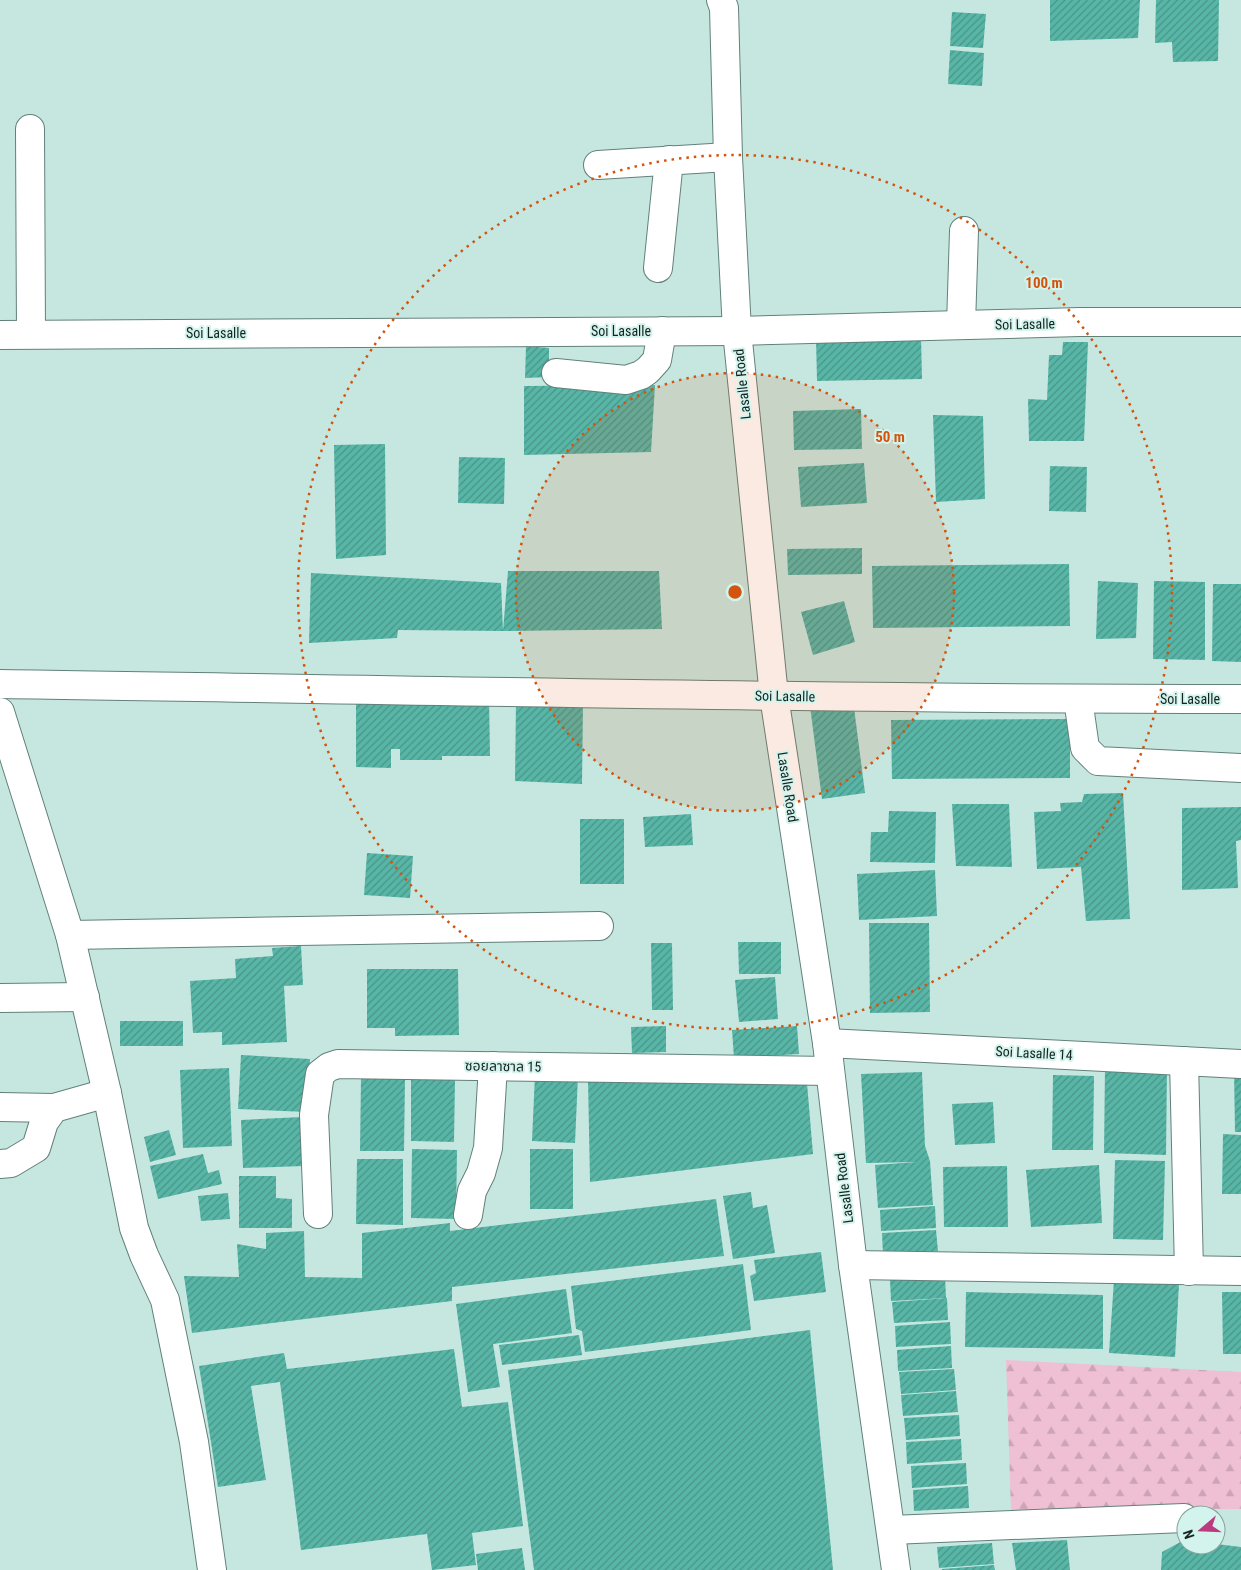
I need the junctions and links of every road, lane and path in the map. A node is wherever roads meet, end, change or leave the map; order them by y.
1 (721, 0) edge
2 (30, 129) dead end
3 (728, 156) junction
4 (669, 160) junction
5 (598, 165) dead end
6 (964, 231) dead end
7 (658, 268) dead end
8 (1241, 322) edge
9 (960, 325) junction
10 (662, 331) junction
11 (737, 331) junction
12 (0, 334) edge
13 (31, 334) junction
14 (556, 373) dead end
15 (0, 684) edge
16 (774, 696) junction
17 (1078, 699) junction
18 (1241, 699) edge
19 (0, 712) edge
20 (1241, 768) edge
21 (599, 926) dead end
22 (70, 935) junction
23 (85, 997) junction
24 (0, 998) edge
25 (827, 1043) junction
26 (1184, 1061) junction
27 (1241, 1064) edge
28 (493, 1066) junction
29 (830, 1071) junction
30 (108, 1093) junction
31 (0, 1107) edge
32 (54, 1108) junction
33 (0, 1164) edge
34 (318, 1214) dead end
35 (468, 1215) dead end
36 (853, 1265) junction
37 (1189, 1271) junction
38 (1241, 1272) edge
39 (1176, 1518) edge
40 (891, 1530) junction
41 (212, 1570) edge
42 (896, 1570) edge

1 - 3 street, Lasalle Road
2 - 13 street
3 - 4 street
3 - 11 street, Lasalle Road
4 - 5 street
4 - 7 street
6 - 9 street
8 - 9 street, Soi Lasalle
9 - 11 street, Soi Lasalle
10 - 11 street, Soi Lasalle
10 - 13 street, Soi Lasalle
10 - 14 street
11 - 16 street, Lasalle Road
12 - 13 street, Soi Lasalle
15 - 16 street, Soi Lasalle
16 - 17 street, Soi Lasalle
16 - 25 street, Lasalle Road
17 - 18 street, Soi Lasalle
17 - 20 street
19 - 22 street
21 - 22 street
22 - 23 street
23 - 24 street
23 - 30 street
25 - 26 street, Soi Lasalle 14
25 - 29 street, Lasalle Road
26 - 27 street, Soi Lasalle 14
26 - 37 street
28 - 29 street, ซอยลาซาล 15
28 - 34 street, ซอยลาซาล 15
28 - 35 street
29 - 36 street, Lasalle Road
30 - 32 street
30 - 41 street
31 - 32 street
32 - 33 street
36 - 37 street
36 - 40 street, Lasalle Road
37 - 38 street
39 - 40 street
40 - 42 street, Lasalle Road

